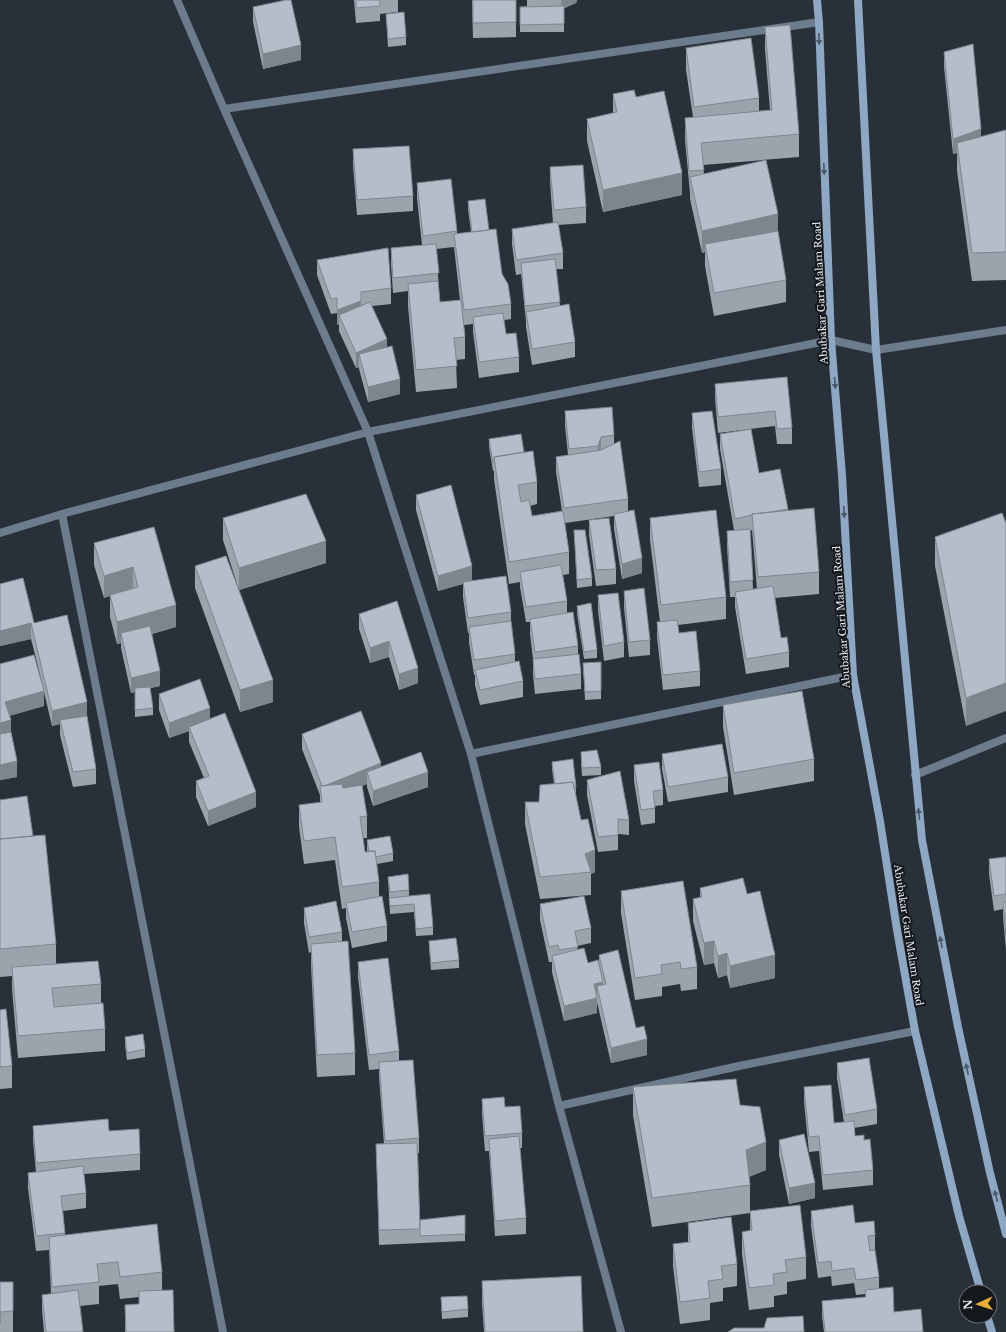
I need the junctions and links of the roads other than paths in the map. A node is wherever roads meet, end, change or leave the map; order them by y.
1 (177, 0) edge
2 (817, 0) edge
3 (858, 0) edge
4 (819, 22) junction
5 (224, 109) junction
6 (1006, 330) edge
7 (831, 340) junction
8 (876, 350) junction
9 (368, 432) junction
10 (62, 514) junction
11 (0, 533) edge
12 (853, 675) junction
13 (1006, 738) edge
14 (472, 754) junction
15 (915, 775) junction
16 (915, 1031) junction
17 (559, 1106) junction
18 (1006, 1234) edge
19 (979, 1284) edge
20 (222, 1332) edge
21 (621, 1332) edge

1 - 5 street
2 - 4 street, Abubakar Gari Malam Road
3 - 8 street
4 - 5 street
4 -> 7 street, Abubakar Gari Malam Road
5 - 9 street
6 - 8 street
7 - 8 street
7 - 9 street
7 -> 12 street, Abubakar Gari Malam Road
8 - 15 street
9 - 10 street
9 - 14 street
10 - 11 street
10 - 20 street
12 - 14 street
12 - 16 street, Abubakar Gari Malam Road
13 - 15 street
14 - 17 street
18 -> 15 street
16 - 17 street
16 - 19 street, Abubakar Gari Malam Road
17 - 21 street

